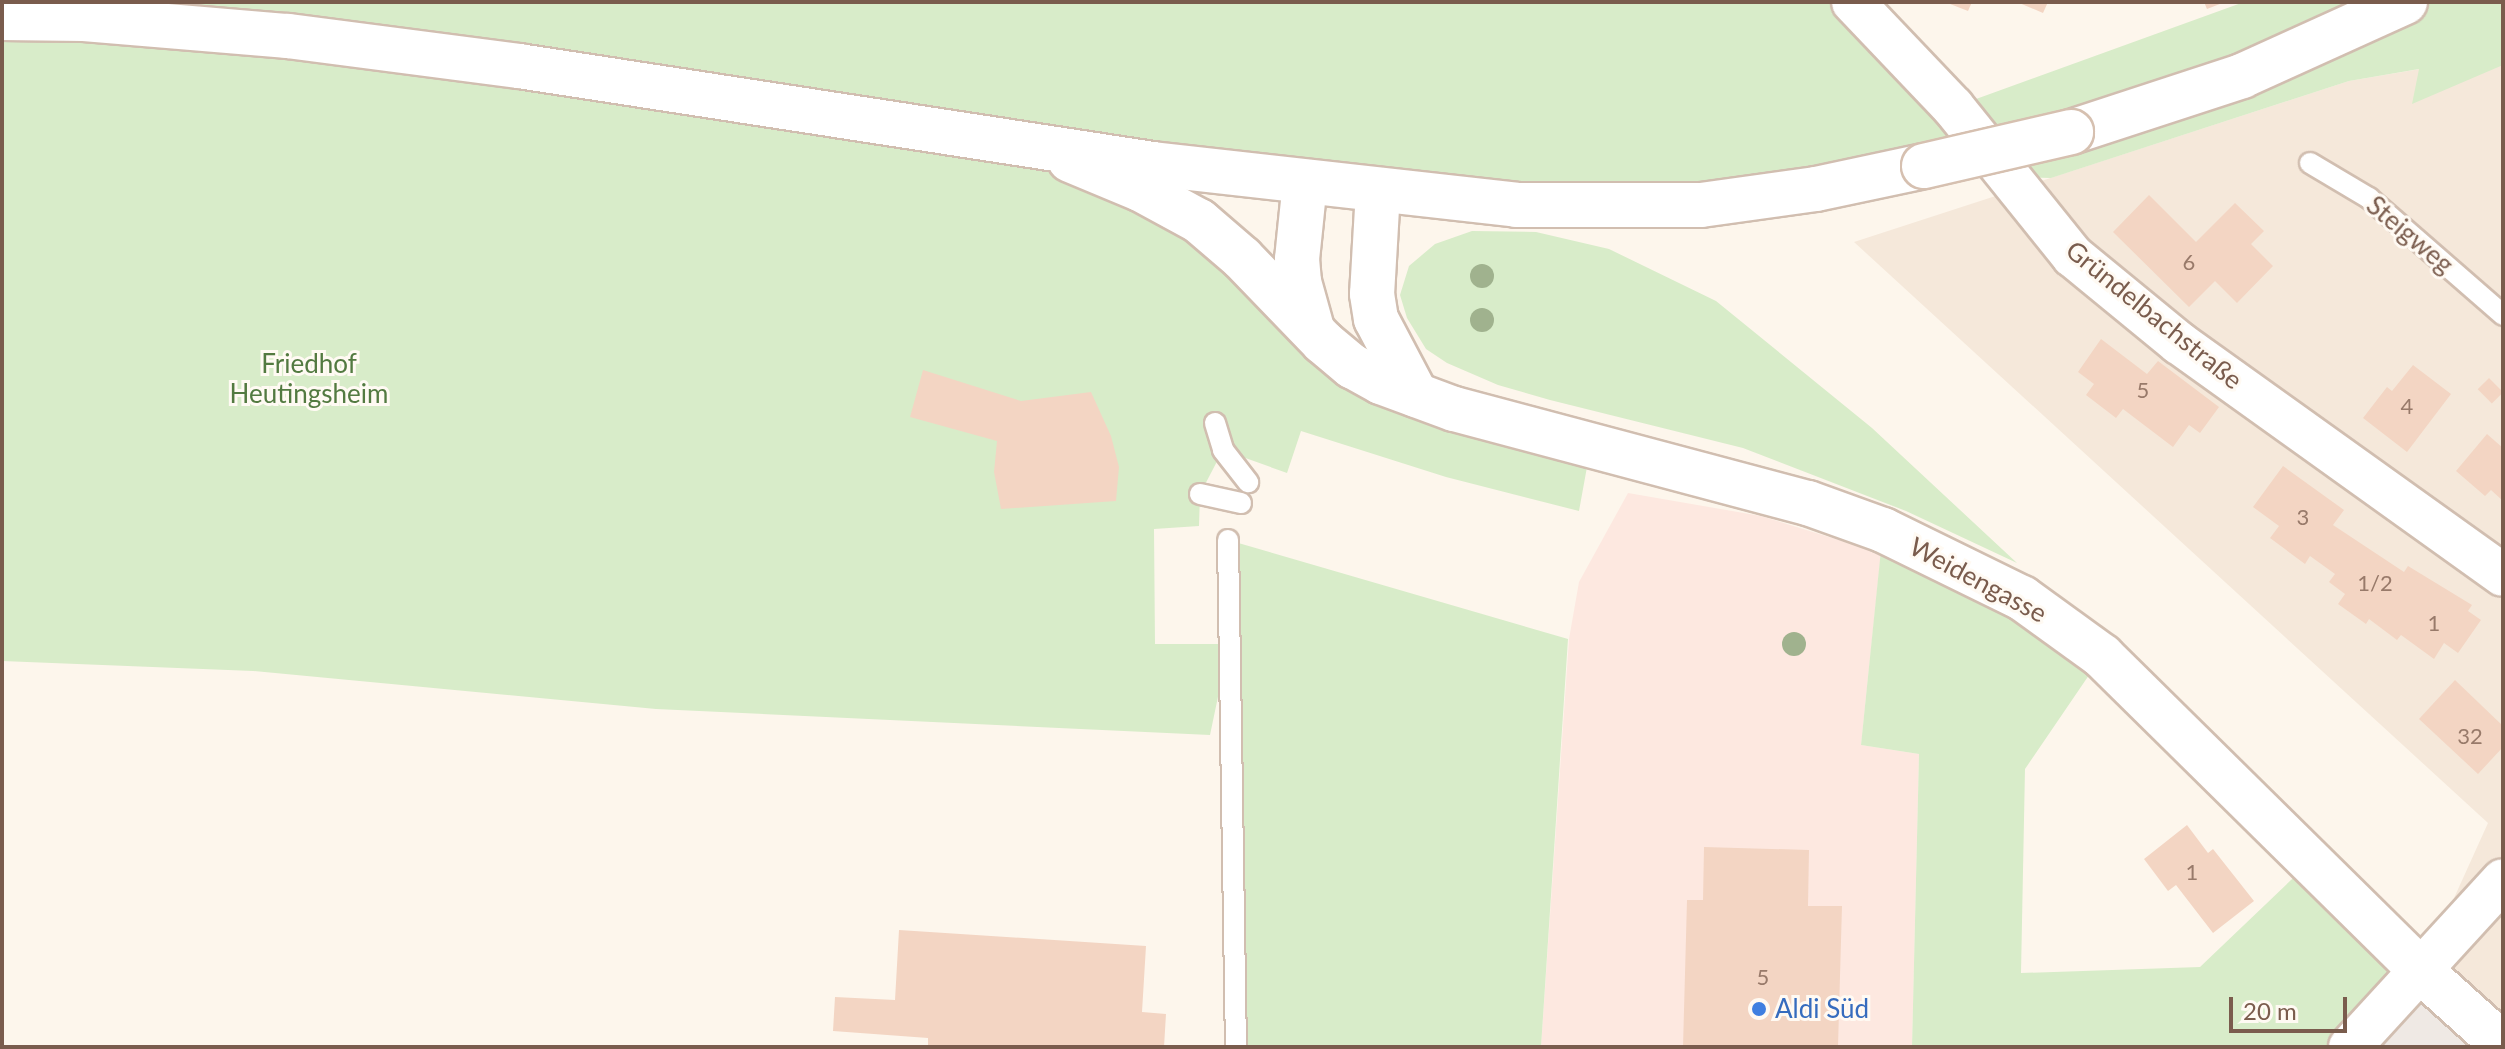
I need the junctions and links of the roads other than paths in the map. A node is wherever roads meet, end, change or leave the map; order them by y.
1 (1853, 2) edge
2 (2405, 2) edge
3 (2, 18) edge
4 (998, 140) junction
5 (2310, 163) dead end
6 (1305, 182) junction
7 (1378, 191) junction
8 (2503, 315) edge
9 (1313, 332) junction
10 (1416, 395) junction
11 (1215, 423) dead end
12 (1248, 482) dead end
13 (1200, 494) dead end
14 (1241, 503) dead end
15 (1228, 540) dead end
16 (2503, 575) edge
17 (2503, 880) edge
18 (2421, 971) junction
19 (2503, 1045) edge
20 (1236, 1047) edge
21 (2350, 1047) edge

1 - 16 street, Gründelbachstraße
2 - 7 main road, bridge
3 - 4 main road
4 - 6 main road
4 - 9 main road, Weidengasse
5 - 8 lane, Steigweg
6 - 7 main road
6 - 9 main road
7 - 10 main road
9 - 10 main road, Weidengasse
10 - 18 main road, Weidengasse
11 - 12 lane
13 - 14 lane
15 - 20 lane
17 - 18 street
18 - 19 main road, Weidengasse
18 - 21 street

